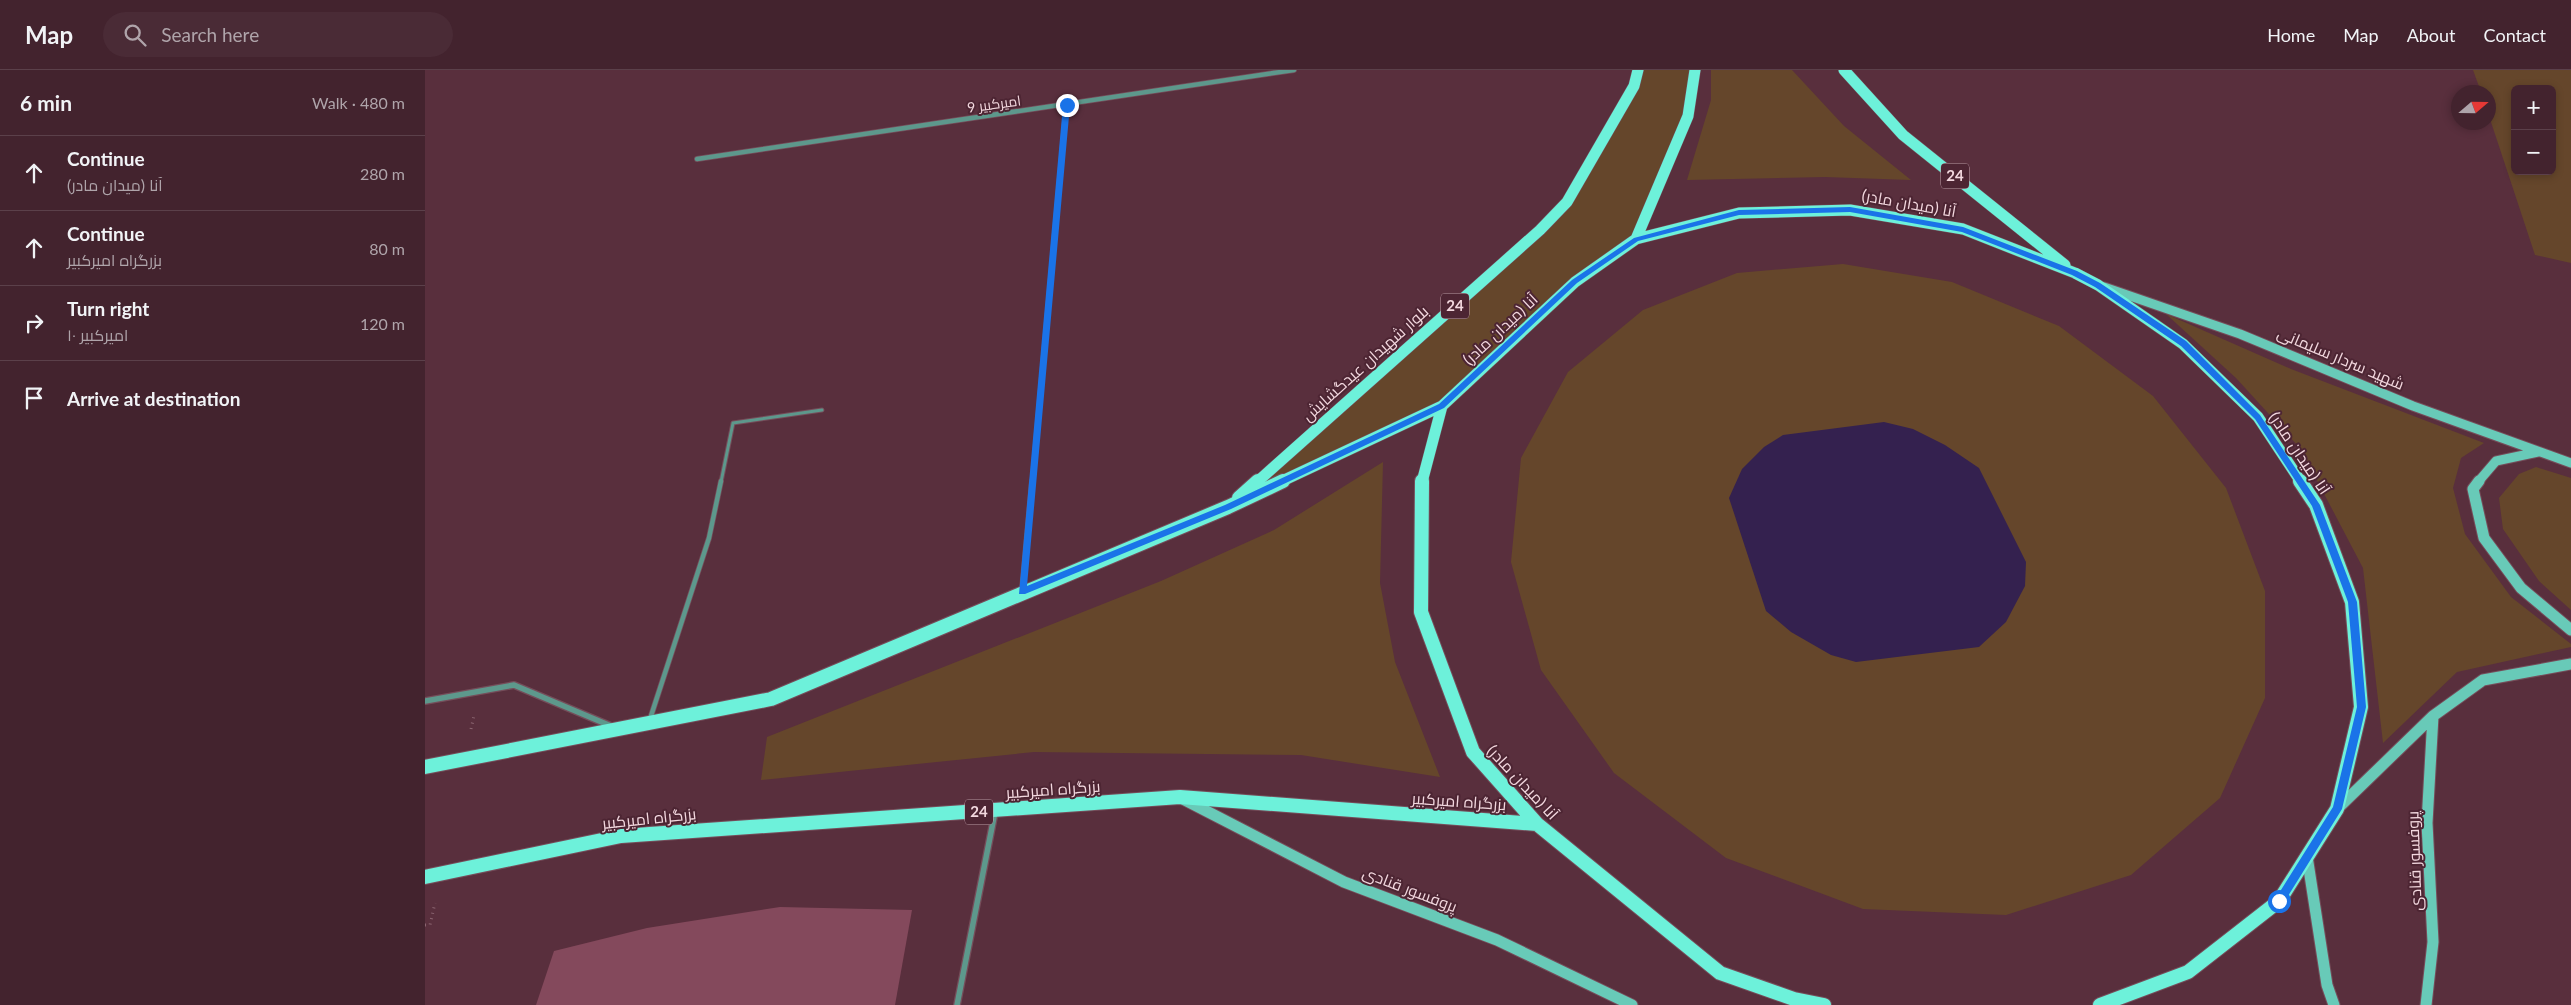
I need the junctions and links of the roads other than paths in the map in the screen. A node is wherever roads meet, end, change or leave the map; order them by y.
1 (1294, 70) edge
2 (1638, 70) edge
3 (1695, 70) edge
4 (1844, 70) edge
5 (1067, 105) junction
6 (697, 158) dead end
7 (1636, 240) junction
8 (2075, 273) junction
9 (2098, 285) junction
10 (1442, 406) junction
11 (822, 410) dead end
12 (2539, 451) junction
13 (2571, 463) edge
14 (1228, 507) junction
15 (1022, 592) junction
16 (2571, 630) edge
17 (2571, 664) edge
18 (425, 701) edge
19 (2433, 716) junction
20 (649, 723) junction
21 (619, 729) junction
22 (425, 767) edge
23 (1180, 797) junction
24 (2337, 809) junction
25 (995, 811) junction
26 (1537, 824) junction
27 (2307, 856) junction
28 (425, 877) edge
29 (957, 1005) edge
30 (1632, 1005) edge
31 (1824, 1005) edge
32 (2100, 1005) edge
33 (2334, 1005) edge
34 (2426, 1005) edge

1 - 5 street, امیرکبیر 9
2 - 14 main road, بلوار شهیدان عیدگشایش / 24
3 - 7 main road
4 - 8 main road, 24
5 - 6 street, امیرکبیر 9
5 - 15 lane
7 - 8 main road, آنا (میدان مادر) / 24
7 - 10 main road, آنا (میدان مادر) / 24
8 - 9 main road, آنا (میدان مادر) / 24
9 - 12 main road, شهید سردار سلیمانی
9 - 24 main road, آنا (میدان مادر) / 24
10 - 14 main road, 24
10 - 26 main road, آنا (میدان مادر)
11 - 20 lane
12 - 13 main road, شهید سردار سلیمانی
12 - 16 main road
14 - 15 main road, 24
15 - 20 main road, 24
17 - 19 main road
18 - 21 street
19 - 24 main road
19 - 34 main road, پروفسور قنادی
20 - 21 main road, 24
21 - 22 main road, 24
23 - 25 main road, بزرگراه امیرکبیر / 24
23 - 26 main road, بزرگراه امیرکبیر / 24
23 - 30 main road, پروفسور قنادی
24 - 27 main road, آنا (میدان مادر) / 24
25 - 28 main road, بزرگراه امیرکبیر / 24
25 - 29 street
26 - 31 main road, آنا (میدان مادر)
27 - 32 main road, آنا (میدان مادر) / 24
27 - 33 main road

